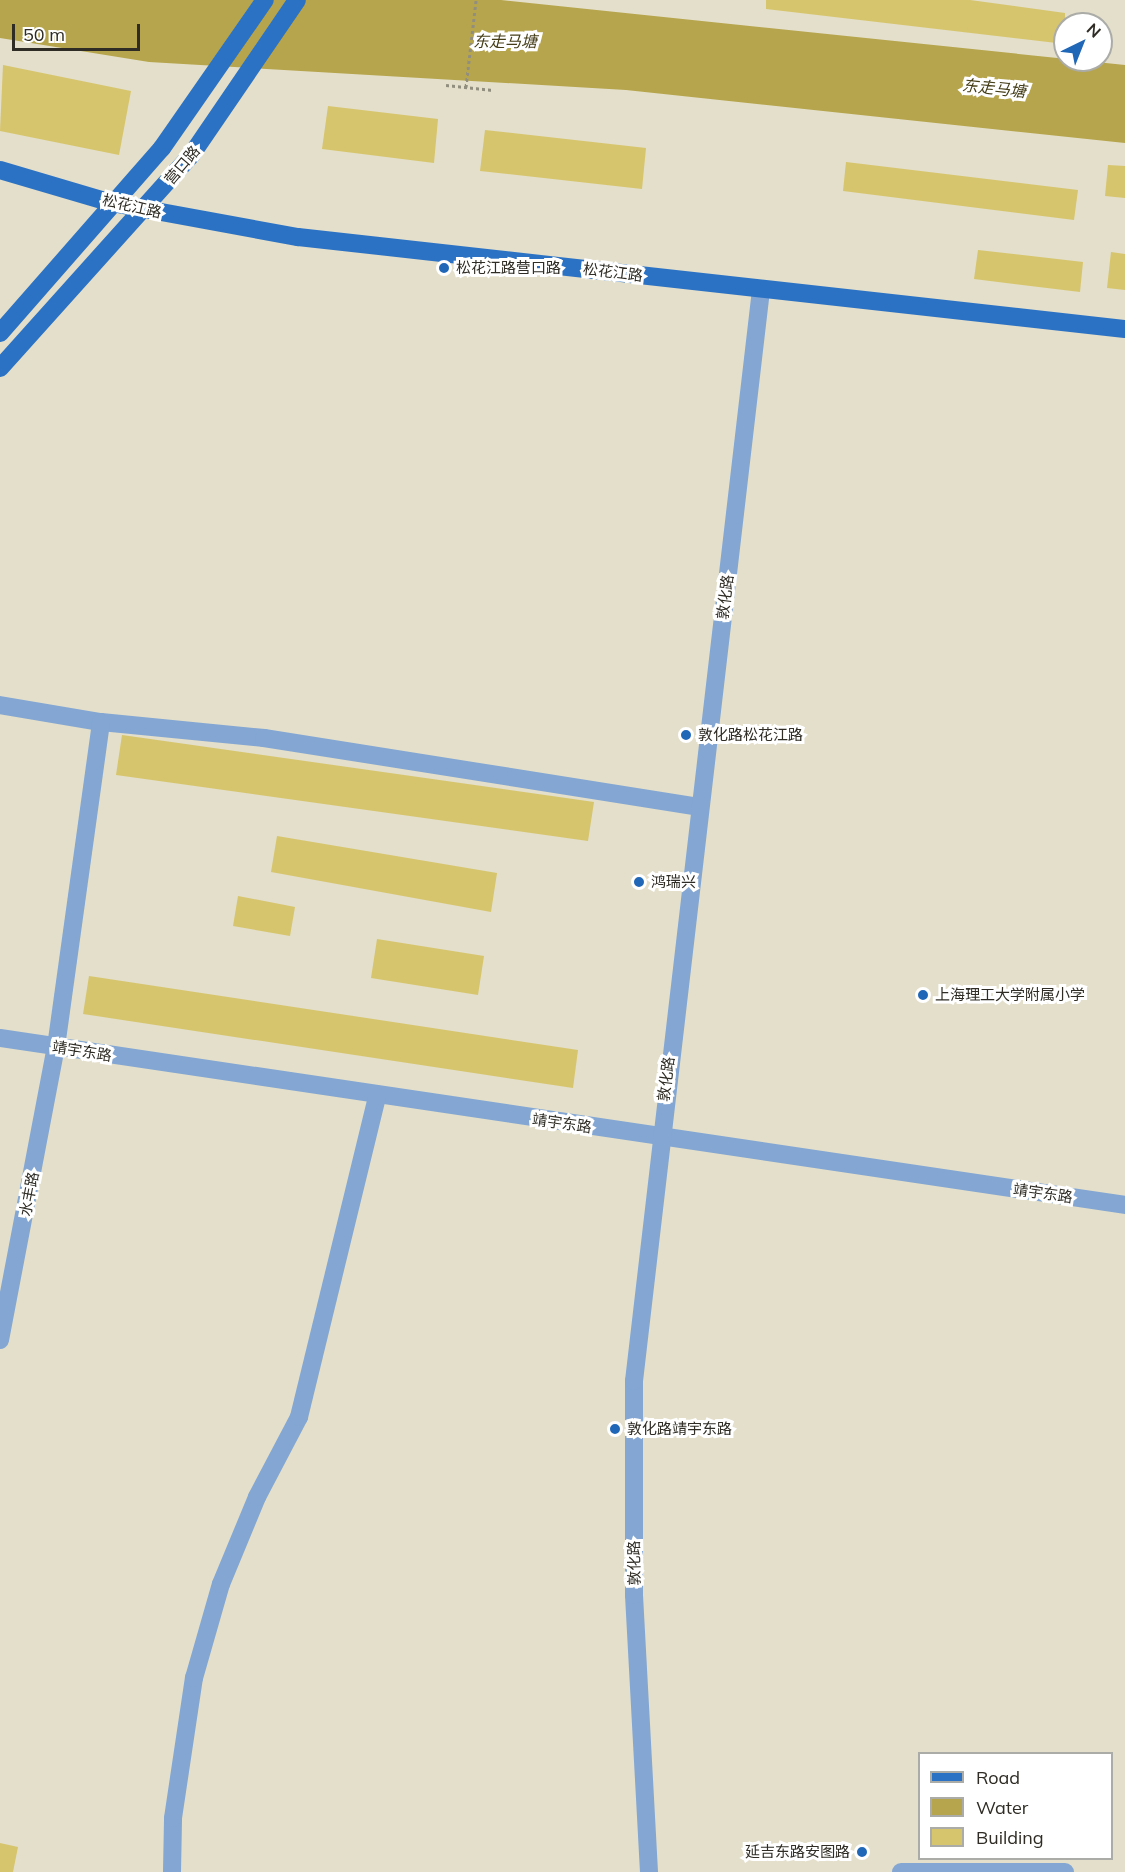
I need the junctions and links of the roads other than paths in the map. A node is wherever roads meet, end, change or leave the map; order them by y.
1 (265, 0) edge
2 (297, 0) edge
3 (0, 170) edge
4 (112, 203) junction
5 (144, 210) junction
6 (761, 290) junction
7 (1125, 329) edge
8 (0, 333) edge
9 (0, 368) edge
10 (0, 705) edge
11 (101, 722) junction
12 (699, 807) junction
13 (0, 1038) edge
14 (56, 1047) junction
15 (377, 1097) junction
16 (659, 1137) junction
17 (1125, 1205) edge
18 (4, 1298) edge
19 (0, 1340) edge
20 (172, 1872) edge
21 (649, 1872) edge
22 (901, 1872) edge
23 (1065, 1872) edge

1 - 4 main road, 营口路
2 - 5 main road, 营口路
3 - 4 main road, 松花江路
4 - 5 main road, 松花江路
4 - 8 main road, 营口路
5 - 6 main road, 松花江路
5 - 9 main road, 营口路
6 - 7 main road, 松花江路
6 - 12 street, 敦化路
10 - 11 street
11 - 12 street
11 - 14 street, 水丰路
12 - 16 street, 敦化路
13 - 14 street, 靖宇东路
14 - 15 street, 靖宇东路
14 - 18 street, 水丰路
15 - 16 street, 靖宇东路
15 - 20 street
16 - 17 street, 靖宇东路
16 - 21 street, 敦化路
18 - 19 street, 水丰路
22 - 23 street

